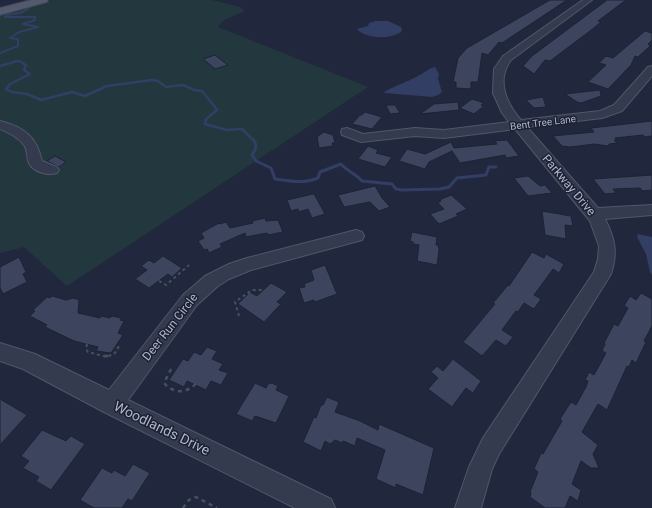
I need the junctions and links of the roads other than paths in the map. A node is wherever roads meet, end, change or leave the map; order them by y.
1 (42, 0) edge
2 (588, 0) edge
3 (0, 12) edge
4 (652, 69) edge
5 (640, 83) junction
6 (652, 86) edge
7 (0, 125) edge
8 (518, 126) junction
9 (347, 132) dead end
10 (52, 170) dead end
11 (652, 210) edge
12 (595, 214) junction
13 (356, 236) dead end
14 (0, 352) edge
15 (112, 404) junction
16 (322, 508) edge
17 (468, 508) edge

1 - 3 main road
2 - 8 street, Parkway Drive
4 - 5 street, Bent Tree Lane
5 - 6 street
5 - 8 street, Bent Tree Lane
7 - 10 street
8 - 9 street, Bent Tree Lane
8 - 12 street, Parkway Drive
11 - 12 street
12 - 17 street, Parkway Drive
13 - 15 street, Deer Run Circle
14 - 15 street, Woodlands Drive
15 - 16 street, Woodlands Drive

